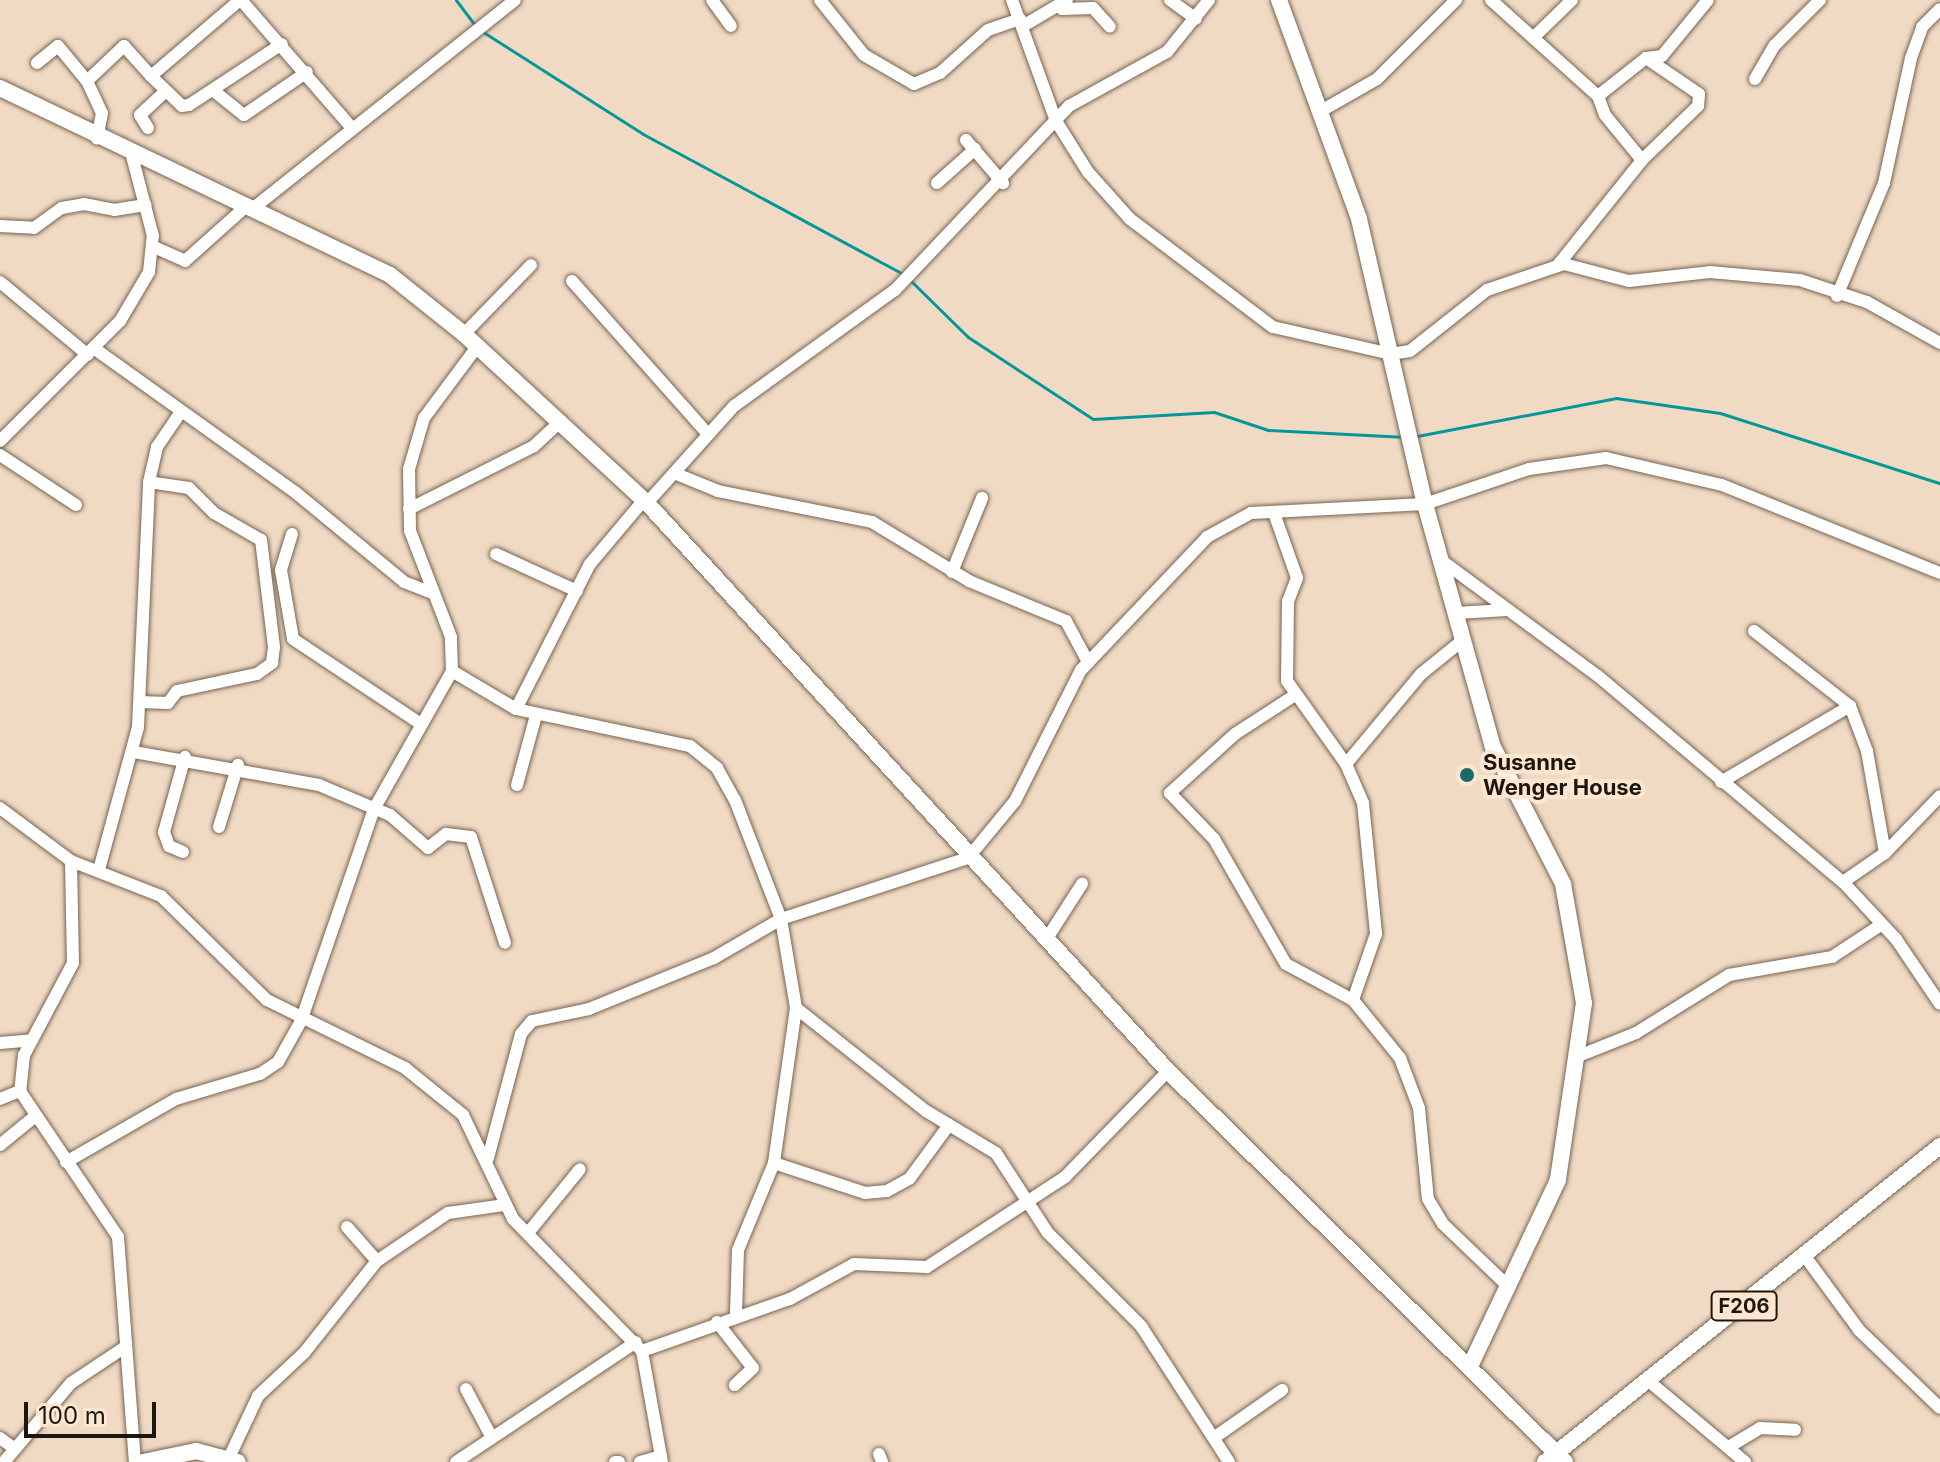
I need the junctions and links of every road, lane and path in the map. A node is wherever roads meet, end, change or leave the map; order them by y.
1 (241, 0) edge
2 (515, 0) edge
3 (712, 0) edge
4 (820, 0) edge
5 (1012, 0) edge
6 (1170, 0) edge
7 (1209, 0) edge
8 (1279, 0) edge
9 (1456, 0) edge
10 (1491, 0) edge
11 (1572, 0) edge
12 (1708, 0) edge
13 (1820, 0) edge
14 (1064, 5) edge
15 (1940, 9) edge
16 (1196, 19) junction
17 (1022, 23) junction
18 (731, 26) dead end
19 (1110, 27) dead end
20 (1536, 35) junction
21 (282, 44) junction
22 (1646, 58) junction
23 (37, 63) dead end
24 (307, 72) junction
25 (151, 76) junction
26 (1755, 79) dead end
27 (87, 81) junction
28 (0, 88) edge
29 (214, 91) junction
30 (164, 93) junction
31 (1598, 96) junction
32 (1321, 111) junction
33 (1056, 121) junction
34 (351, 127) junction
35 (148, 128) dead end
36 (97, 139) junction
37 (132, 156) junction
38 (1642, 160) junction
39 (937, 183) dead end
40 (1003, 183) junction
41 (146, 205) junction
42 (247, 209) junction
43 (0, 226) edge
44 (154, 247) junction
45 (531, 265) dead end
46 (1558, 265) junction
47 (572, 281) dead end
48 (0, 282) edge
49 (1837, 296) junction
50 (464, 334) junction
51 (1940, 343) edge
52 (477, 347) junction
53 (91, 352) junction
54 (1391, 354) junction
55 (180, 413) junction
56 (561, 421) junction
57 (708, 434) junction
58 (0, 441) edge
59 (0, 455) edge
60 (674, 473) junction
61 (149, 482) junction
62 (982, 498) dead end
63 (645, 502) junction
64 (1425, 504) junction
65 (76, 505) dead end
66 (409, 509) junction
67 (1274, 513) junction
68 (292, 534) dead end
69 (496, 554) dead end
70 (1441, 560) junction
71 (952, 572) junction
72 (1940, 573) edge
73 (577, 591) junction
74 (430, 592) junction
75 (1507, 610) junction
76 (1456, 613) junction
77 (1754, 631) dead end
78 (1463, 640) junction
79 (1088, 662) junction
80 (452, 671) junction
81 (1292, 697) junction
82 (140, 702) junction
83 (1850, 706) junction
84 (516, 709) junction
85 (536, 715) junction
86 (421, 724) junction
87 (134, 752) junction
88 (185, 757) junction
89 (1346, 764) junction
90 (238, 765) junction
91 (1721, 782) junction
92 (517, 785) dead end
93 (1940, 796) edge
94 (0, 808) edge
95 (374, 809) junction
96 (219, 827) dead end
97 (183, 852) dead end
98 (1885, 853) junction
99 (968, 858) junction
100 (71, 861) junction
101 (100, 866) junction
102 (1843, 882) junction
103 (1082, 884) dead end
104 (781, 919) junction
105 (1879, 926) junction
106 (1046, 940) junction
107 (505, 943) dead end
108 (1353, 1000) junction
109 (1940, 1004) edge
110 (796, 1008) junction
111 (301, 1021) junction
112 (32, 1040) junction
113 (0, 1043) edge
114 (1581, 1055) junction
115 (1168, 1071) junction
116 (20, 1091) junction
117 (0, 1099) edge
118 (33, 1118) junction
119 (949, 1125) junction
120 (0, 1145) edge
121 (1940, 1146) edge
122 (488, 1158) junction
123 (66, 1162) junction
124 (774, 1163) junction
125 (580, 1169) dead end
126 (1029, 1201) junction
127 (505, 1205) junction
128 (347, 1227) dead end
129 (528, 1233) junction
130 (1804, 1255) junction
131 (377, 1261) junction
132 (1509, 1287) junction
133 (736, 1313) junction
134 (717, 1322) junction
135 (125, 1347) junction
136 (639, 1347) junction
137 (1470, 1366) junction
138 (1651, 1383) junction
139 (735, 1385) dead end
140 (466, 1389) dead end
141 (1282, 1390) dead end
142 (1940, 1408) edge
143 (1795, 1430) dead end
144 (491, 1436) junction
145 (1215, 1437) junction
146 (0, 1438) edge
147 (1732, 1445) junction
148 (14, 1448) junction
149 (661, 1459) edge
150 (1556, 1460) edge
151 (231, 1461) edge
152 (4, 1462) edge
153 (135, 1462) edge
154 (143, 1462) edge
155 (456, 1462) edge
156 (640, 1462) edge
157 (1229, 1462) edge
158 (1745, 1462) edge

1 - 21 street
1 - 25 street
2 - 34 street
3 - 18 street
4 - 17 street
5 - 17 street
6 - 16 street
7 - 16 street
8 - 32 main road
9 - 32 street
10 - 20 street
11 - 20 street
12 - 22 street
13 - 26 street
14 - 17 street
14 - 19 street
15 - 49 street
16 - 33 street
17 - 33 street
20 - 31 street
21 - 24 street
21 - 29 street
22 - 31 street
22 - 38 street
23 - 27 street
24 - 29 street
24 - 34 street
25 - 27 street
25 - 30 street
27 - 36 street
28 - 36 main road
29 - 30 street
30 - 35 street
31 - 38 street
32 - 54 main road
33 - 40 street
33 - 54 street
34 - 42 street
36 - 37 main road
37 - 41 street
37 - 42 main road
38 - 46 street
39 - 40 street
40 - 57 street
41 - 43 street
41 - 44 street
42 - 44 street
42 - 50 main road
44 - 53 street
45 - 50 street
46 - 49 street
46 - 54 street
47 - 57 street
48 - 53 street
49 - 51 street
50 - 52 main road
52 - 56 main road
52 - 66 street
53 - 55 street
53 - 58 street
54 - 64 main road
55 - 61 street
55 - 74 street
56 - 63 main road
56 - 66 street
57 - 60 street
59 - 65 street
60 - 63 street
60 - 71 street
61 - 82 street
61 - 82 street
62 - 71 street
63 - 73 street
63 - 99 main road
64 - 67 street
64 - 70 main road
64 - 72 street
66 - 74 street
67 - 79 street
67 - 81 street
68 - 86 street
69 - 73 street
70 - 75 street
70 - 76 main road
71 - 79 street
73 - 84 street
74 - 80 street
75 - 76 street
75 - 91 street
76 - 78 main road
77 - 83 street
78 - 89 street
78 - 114 main road
79 - 99 street
80 - 84 street
80 - 86 street
81 - 89 street
81 - 108 street
82 - 87 street
83 - 91 street
83 - 98 street
84 - 85 street
85 - 92 street
85 - 104 street
86 - 95 street
87 - 88 street
87 - 101 street
88 - 90 street
88 - 97 street
89 - 108 street
90 - 95 street
90 - 96 street
91 - 102 street
93 - 98 street
94 - 100 street
95 - 107 street
95 - 111 street
98 - 102 street
99 - 104 street
99 - 106 main road
100 - 101 street
100 - 112 street
101 - 111 street
102 - 105 street
103 - 106 street
104 - 110 street
104 - 122 street
105 - 109 street
105 - 114 street
106 - 115 main road
108 - 132 street
110 - 119 street
110 - 124 street
111 - 122 street
111 - 123 street
112 - 113 street
112 - 116 street
114 - 132 main road
115 - 126 street
115 - 137 main road
116 - 117 street
116 - 118 street
118 - 120 street
118 - 123 street
119 - 124 street
119 - 126 street
121 - 130 main road, F206
122 - 127 street
123 - 135 street
124 - 133 street
125 - 129 street
126 - 133 street
126 - 145 street
127 - 129 street
127 - 131 street
128 - 131 street
129 - 136 street
130 - 138 main road, F206
130 - 142 street
131 - 151 street
132 - 137 main road
133 - 134 street
134 - 136 street
134 - 139 street
135 - 148 street
135 - 153 street
136 - 144 street
136 - 149 street
137 - 150 main road
138 - 147 street
138 - 150 main road, F206
140 - 144 street
141 - 145 street
143 - 147 street
144 - 155 street
145 - 157 street
146 - 148 street
147 - 158 street
148 - 152 street
149 - 156 street
151 - 154 main road

